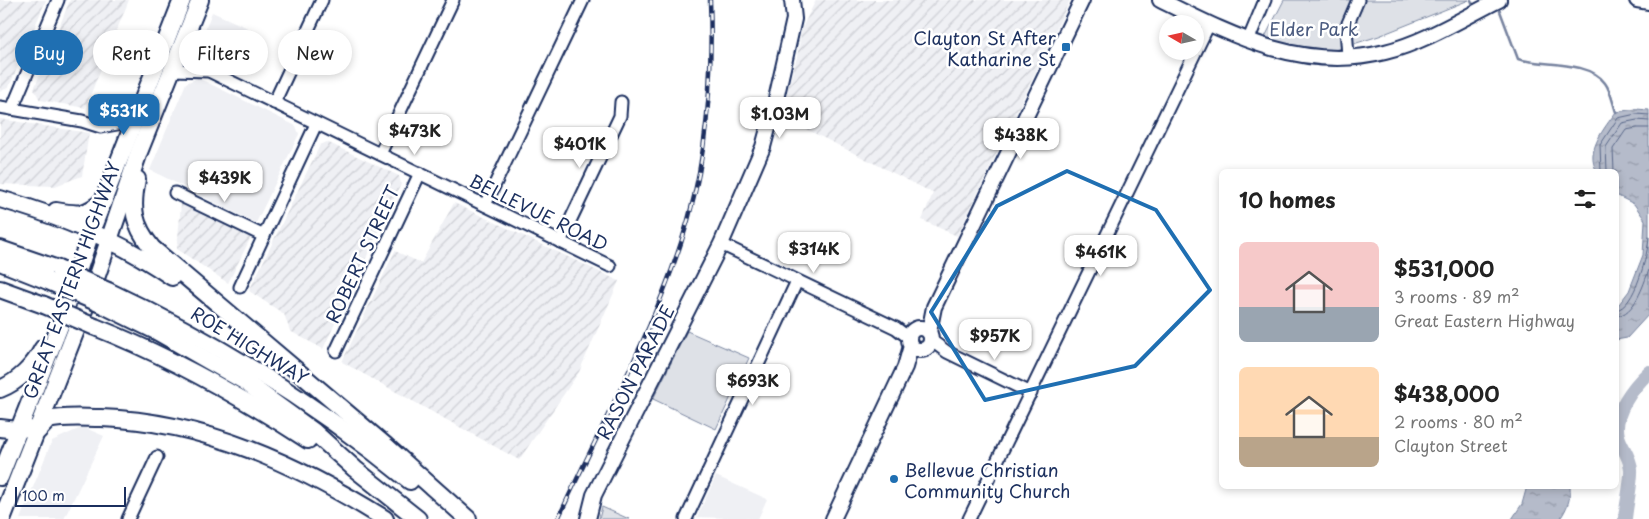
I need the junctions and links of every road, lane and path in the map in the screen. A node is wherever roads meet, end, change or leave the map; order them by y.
1 (58, 0) edge
2 (182, 0) edge
3 (200, 0) edge
4 (322, 0) edge
5 (453, 0) edge
6 (583, 0) edge
7 (792, 0) edge
8 (1083, 0) edge
9 (1160, 0) edge
10 (1264, 0) edge
11 (1358, 0) edge
12 (1499, 0) edge
13 (1209, 24) junction
14 (189, 28) joint
15 (1248, 41) junction
16 (1348, 56) junction
17 (173, 70) junction
18 (179, 70) edge
19 (217, 75) edge
20 (621, 102) dead end
21 (274, 103) junction
22 (0, 108) edge
23 (12, 109) junction
24 (136, 118) junction
25 (316, 124) junction
26 (139, 152) junction
27 (380, 154) junction
28 (420, 173) junction
29 (175, 193) dead end
30 (104, 199) junction
31 (0, 200) edge
32 (485, 205) junction
33 (36, 209) junction
34 (91, 232) junction
35 (264, 236) junction
36 (107, 239) junction
37 (560, 242) junction
38 (720, 244) junction
39 (0, 249) edge
40 (0, 262) edge
41 (610, 266) dead end
42 (53, 275) junction
43 (797, 281) junction
44 (240, 287) dead end
45 (0, 289) edge
46 (106, 298) junction
47 (61, 322) junction
48 (252, 332) junction
49 (920, 339) junction
50 (336, 351) dead end
51 (0, 389) edge
52 (1030, 393) junction
53 (46, 406) junction
54 (0, 428) edge
55 (17, 430) junction
56 (37, 432) junction
57 (157, 457) dead end
58 (355, 469) junction
59 (0, 477) edge
60 (4, 518) edge
61 (128, 519) edge
62 (385, 519) edge
63 (418, 519) edge
64 (454, 519) edge
65 (468, 519) edge
66 (588, 519) edge
67 (686, 519) edge
68 (833, 519) edge
69 (969, 519) edge

1 - 23 street
2 - 24 highway, GREAT EASTERN HIGHWAY
3 - 14 highway, GREAT EASTERN HIGHWAY
4 - 21 street
5 - 27 street
6 - 32 street
7 - 38 main road, RASON PARADE
8 - 49 main road
9 - 13 main road
10 - 15 street
11 - 16 street
12 - 16 main road
13 - 15 main road
13 - 52 street
14 - 17 highway, GREAT EASTERN HIGHWAY
15 - 16 main road
17 - 18 street, BELLEVUE ROAD
17 - 26 highway, GREAT EASTERN HIGHWAY
19 - 21 street, BELLEVUE ROAD
20 - 37 street
21 - 25 street, BELLEVUE ROAD
22 - 23 street
23 - 24 street
24 - 30 highway, GREAT EASTERN HIGHWAY
25 - 27 street, BELLEVUE ROAD
25 - 35 street
26 - 36 highway, GREAT EASTERN HIGHWAY
26 - 48 highway
27 - 28 street, BELLEVUE ROAD
28 - 32 street, BELLEVUE ROAD
28 - 50 street, ROBERT STREET
29 - 35 street
30 - 33 highway
30 - 34 highway, GREAT EASTERN HIGHWAY
31 - 33 highway
32 - 37 street, BELLEVUE ROAD
33 - 34 highway
34 - 36 highway
34 - 47 highway, GREAT EASTERN HIGHWAY
35 - 44 street
36 - 48 highway
36 - 53 highway, GREAT EASTERN HIGHWAY
37 - 41 street, BELLEVUE ROAD
38 - 43 street
38 - 66 main road, RASON PARADE
39 - 42 highway, ROE HIGHWAY
40 - 42 highway, ROE HIGHWAY
42 - 46 highway, ROE HIGHWAY, bridge
43 - 49 street
43 - 67 street
45 - 58 highway, bridge
46 - 58 highway, ROE HIGHWAY
46 - 64 highway, ROE HIGHWAY
47 - 51 highway
47 - 55 highway, GREAT EASTERN HIGHWAY
48 - 65 highway
49 - 52 street
49 - 68 main road
52 - 69 street
53 - 55 highway
53 - 56 highway, GREAT EASTERN HIGHWAY
54 - 55 highway
55 - 59 highway, GREAT EASTERN HIGHWAY
56 - 60 highway, GREAT EASTERN HIGHWAY
56 - 62 highway
57 - 61 street
58 - 63 highway, ROE HIGHWAY

